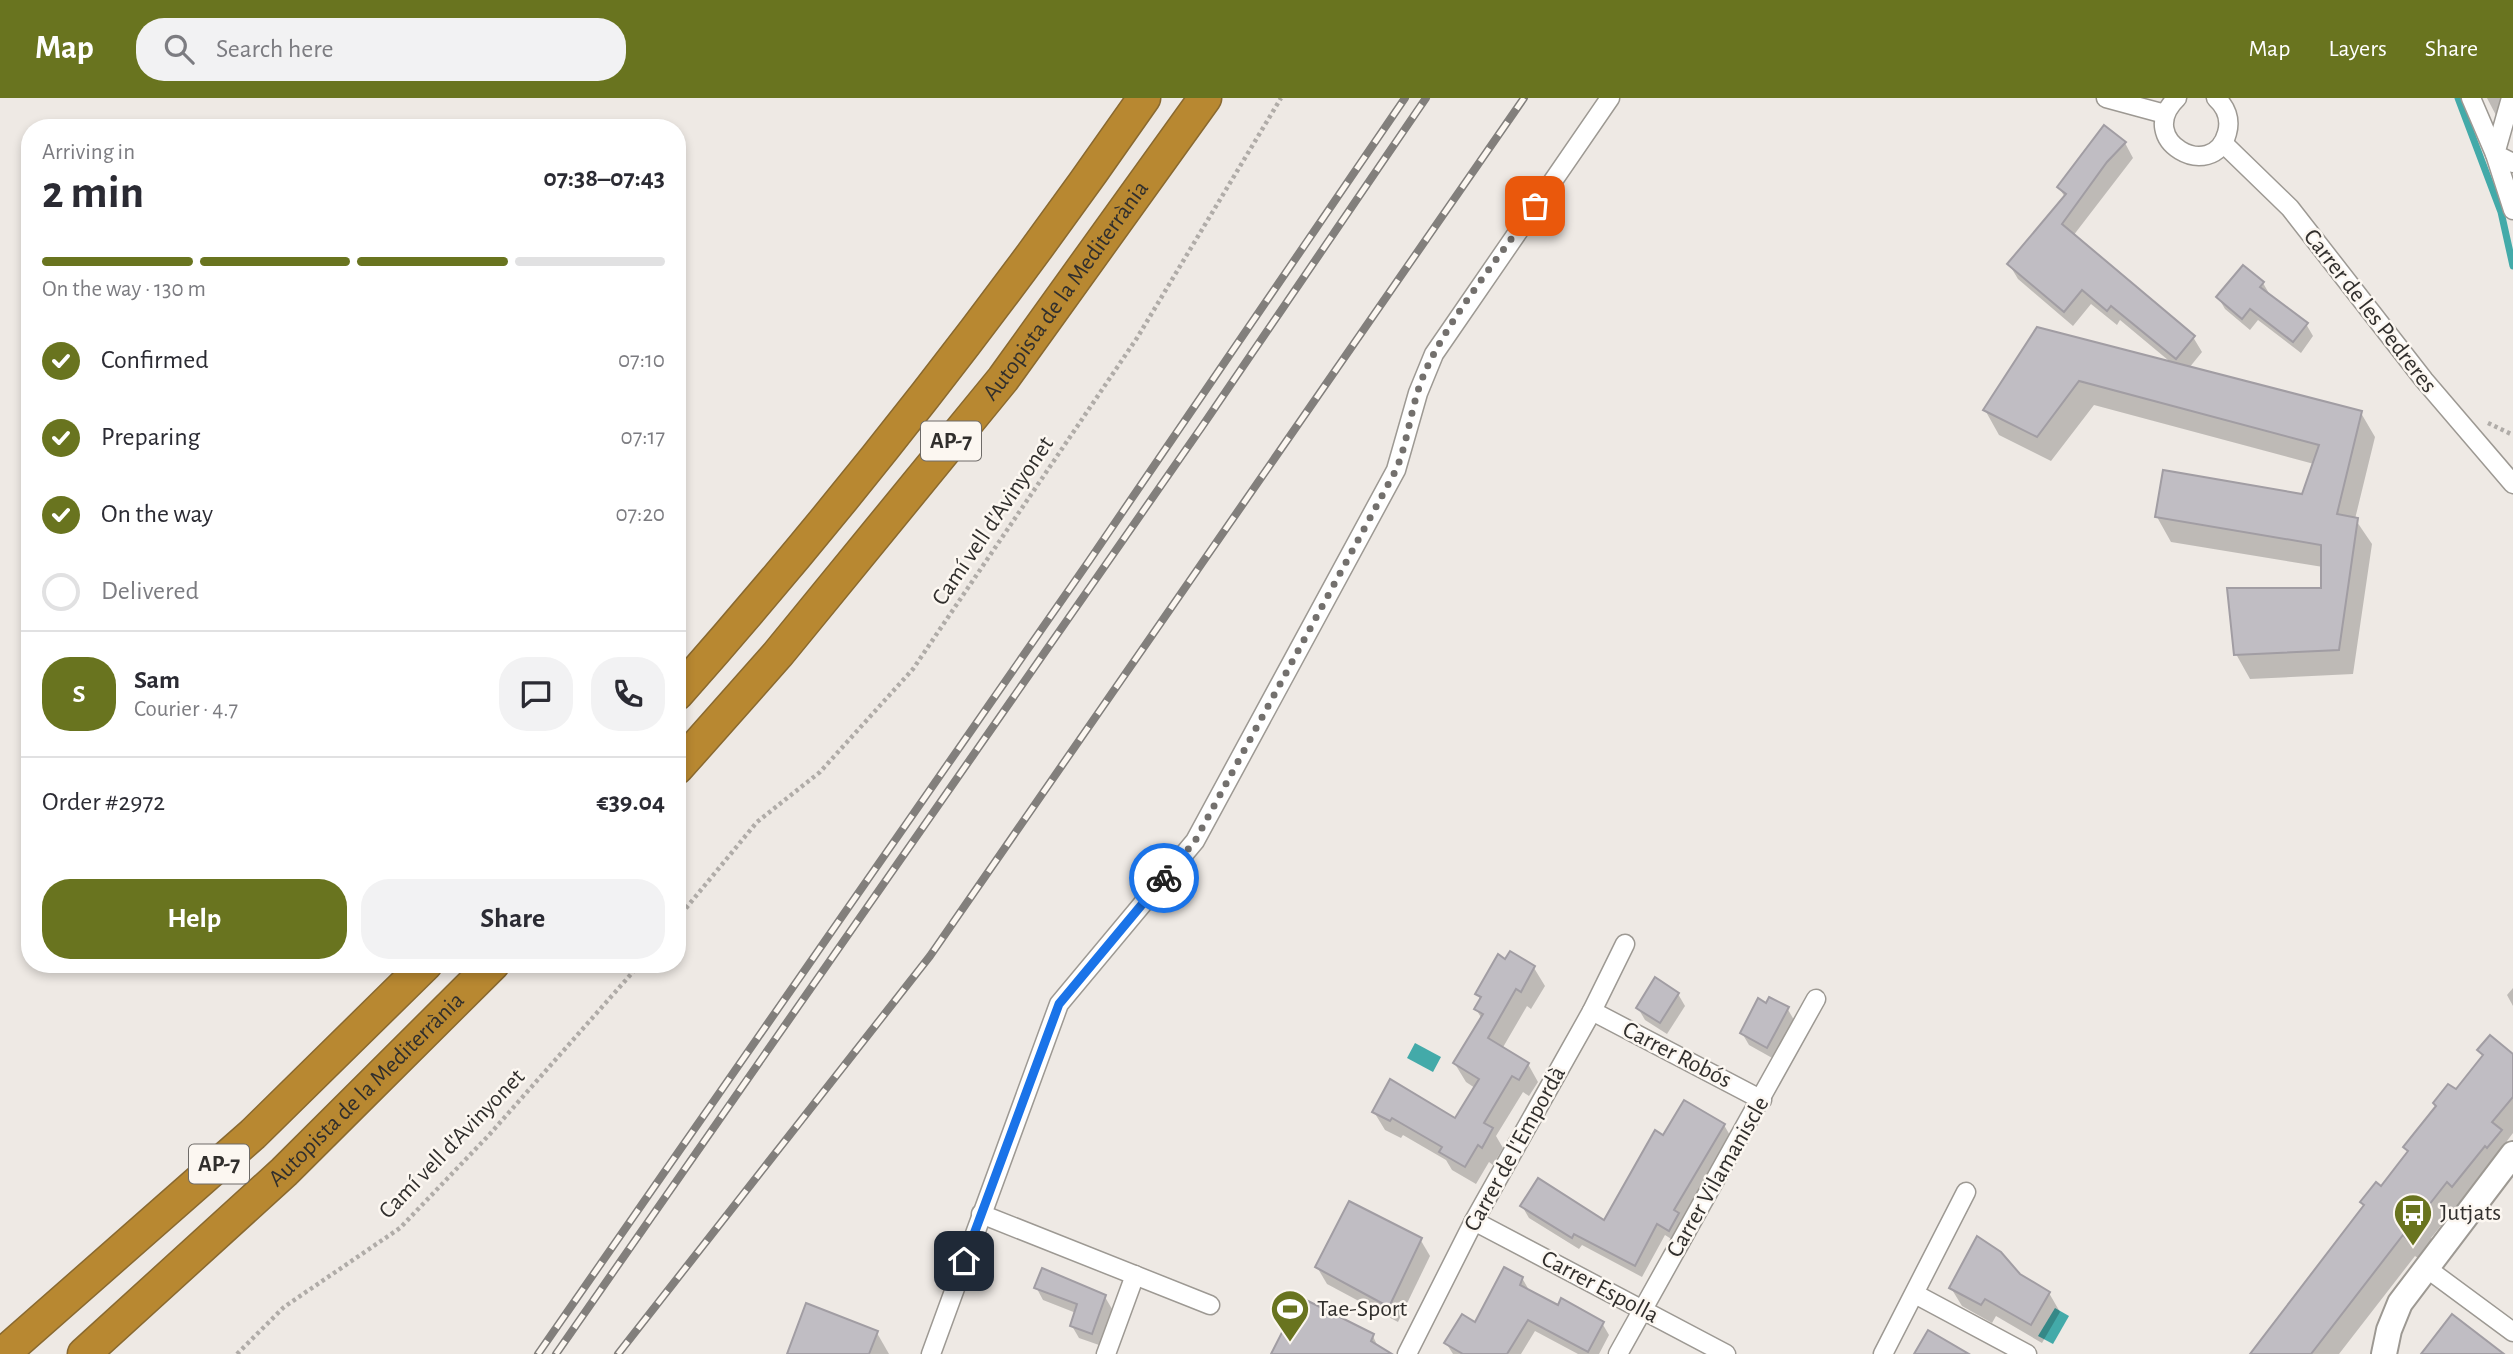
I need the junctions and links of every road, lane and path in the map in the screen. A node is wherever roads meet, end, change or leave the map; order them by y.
1 (1144, 98) edge
2 (1205, 98) edge
3 (1281, 98) edge
4 (1610, 98) edge
5 (2106, 98) edge
6 (2177, 98) edge
7 (2216, 98) edge
8 (2471, 98) edge
9 (2511, 98) edge
10 (2165, 114) junction
11 (2223, 143) junction
12 (2496, 154) junction
13 (2513, 163) edge
14 (2513, 210) edge
15 (2511, 482) edge
16 (686, 683) edge
17 (686, 758) edge
18 (686, 908) edge
19 (1625, 944) dead end
20 (417, 973) edge
21 (484, 973) edge
22 (632, 973) edge
23 (1816, 999) dead end
24 (1592, 1011) junction
25 (1762, 1100) junction
26 (2513, 1154) edge
27 (1966, 1192) dead end
28 (981, 1214) junction
29 (1474, 1221) junction
30 (2425, 1267) junction
31 (1135, 1275) junction
32 (1915, 1294) junction
33 (1210, 1304) dead end
34 (1643, 1310) junction
35 (2513, 1332) edge
36 (3, 1354) edge
37 (84, 1354) edge
38 (237, 1354) edge
39 (931, 1354) edge
40 (1106, 1354) edge
41 (1407, 1354) edge
42 (1618, 1354) edge
43 (1726, 1354) edge
44 (1884, 1354) edge
45 (2027, 1354) edge
46 (2384, 1354) edge

1 - 16 highway, Autopista de la Mediterrània / AP-7
2 - 17 highway, Autopista de la Mediterrània / AP-7
3 - 18 path, Camí vell d'Avinyonet
4 - 28 street
5 - 10 street
6 - 10 street
7 - 11 street
8 - 12 street
9 - 12 street
10 - 11 street
11 - 15 street, Carrer de les Pedreres
12 - 13 street
12 - 14 street
19 - 24 street, Carrer de l'Empordà
20 - 36 highway, Autopista de la Mediterrània / AP-7
21 - 37 highway, Autopista de la Mediterrània / AP-7
22 - 38 path, Camí vell d'Avinyonet
23 - 25 street, Carrer Vilamaniscle
24 - 25 street, Carrer Robós
24 - 29 street, Carrer de l'Empordà
25 - 34 street, Carrer Vilamaniscle
26 - 30 street
27 - 32 street
28 - 31 street
28 - 39 street
29 - 34 street, Carrer Espolla
29 - 41 street, Carrer de l'Empordà
30 - 35 street
30 - 46 street
31 - 33 street
31 - 40 street
32 - 44 street
32 - 45 street
34 - 42 street, Carrer Vilamaniscle
34 - 43 street, Carrer Espolla

